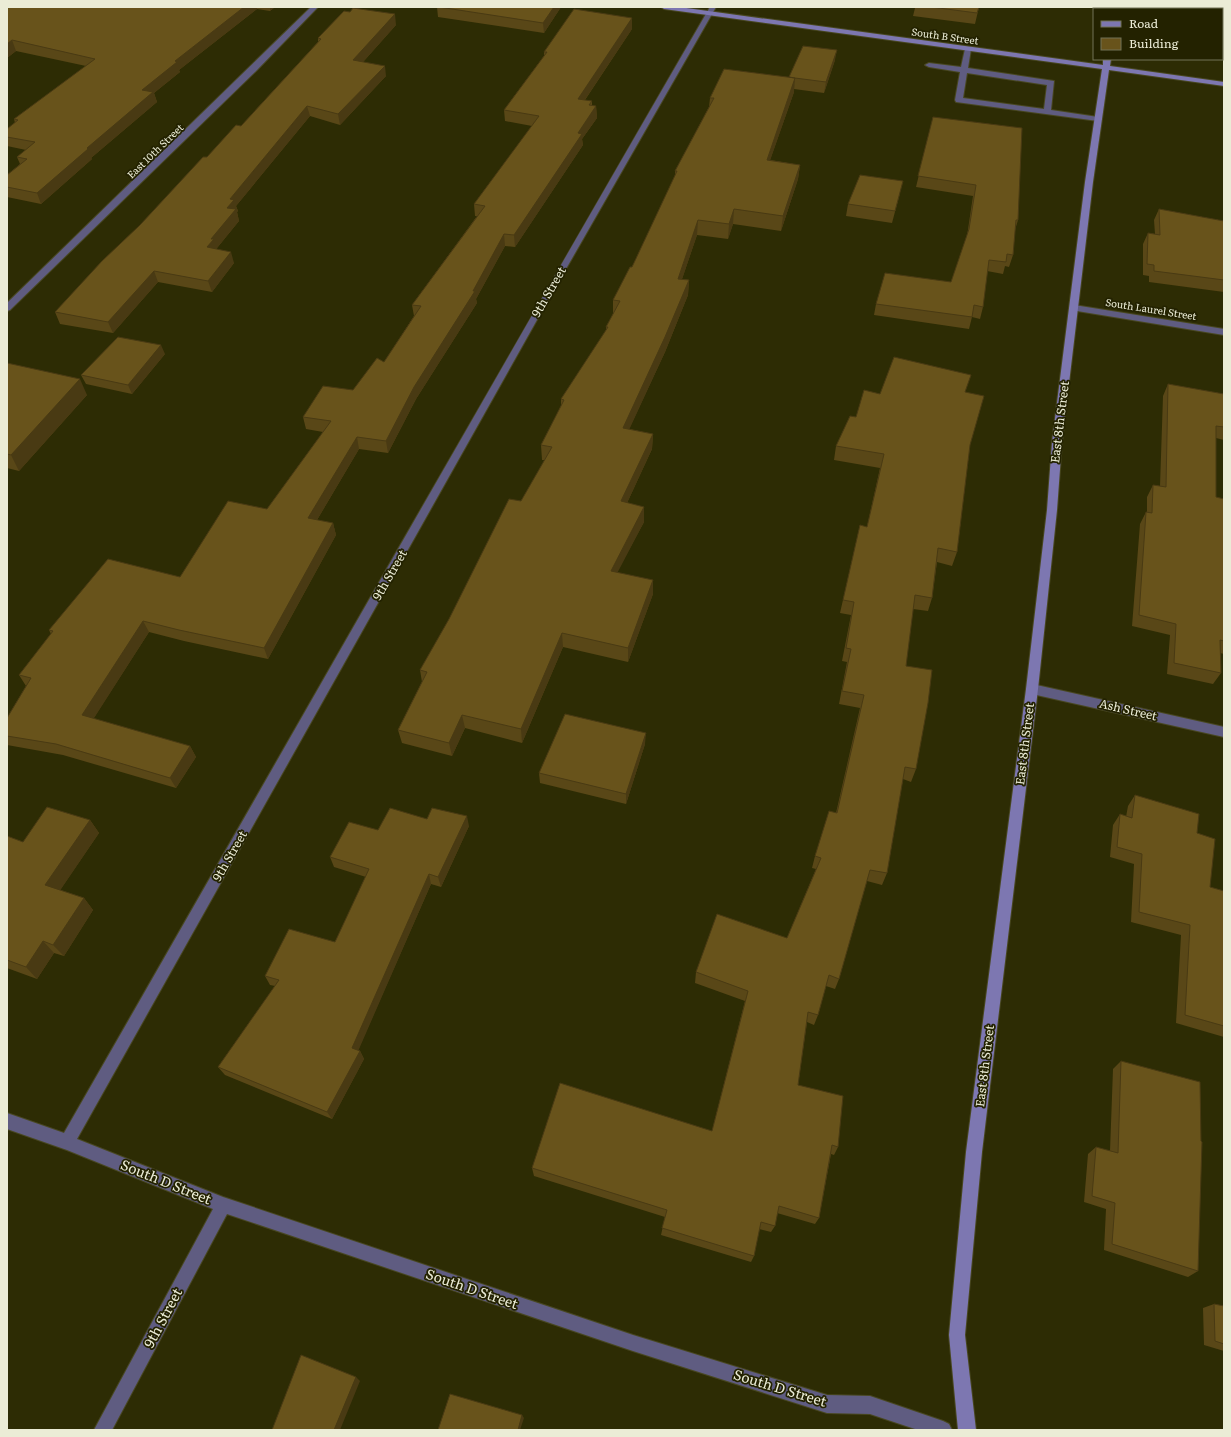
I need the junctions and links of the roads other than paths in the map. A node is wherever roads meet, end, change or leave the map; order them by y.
1 (315, 7) edge
2 (664, 7) edge
3 (711, 10) edge
4 (968, 49) junction
5 (1106, 64) edge
6 (929, 65) dead end
7 (964, 70) junction
8 (1224, 84) edge
9 (1047, 112) junction
10 (1098, 119) junction
11 (7, 308) edge
12 (1074, 308) junction
13 (1224, 332) edge
14 (1032, 689) junction
15 (1224, 732) edge
16 (7, 1122) edge
17 (67, 1142) junction
18 (223, 1205) junction
19 (103, 1430) edge
20 (943, 1430) edge
21 (967, 1430) edge

1 - 11 street, East 10th Street
2 - 3 street, South B Street
3 - 4 street, South B Street
3 - 17 street, 9th Street
4 - 5 street, South B Street
4 - 7 street
5 - 8 street, South B Street
5 - 10 street, East 8th Street
6 - 7 street
7 - 9 street
7 - 9 street
9 - 10 street
10 - 12 street, East 8th Street
12 - 13 street, South Laurel Street
12 - 14 street, East 8th Street
14 - 15 street, Ash Street
14 - 21 street, East 8th Street
16 - 17 street, South D Street
17 - 18 street, South D Street
18 - 19 street, 9th Street
18 - 20 street, South D Street

